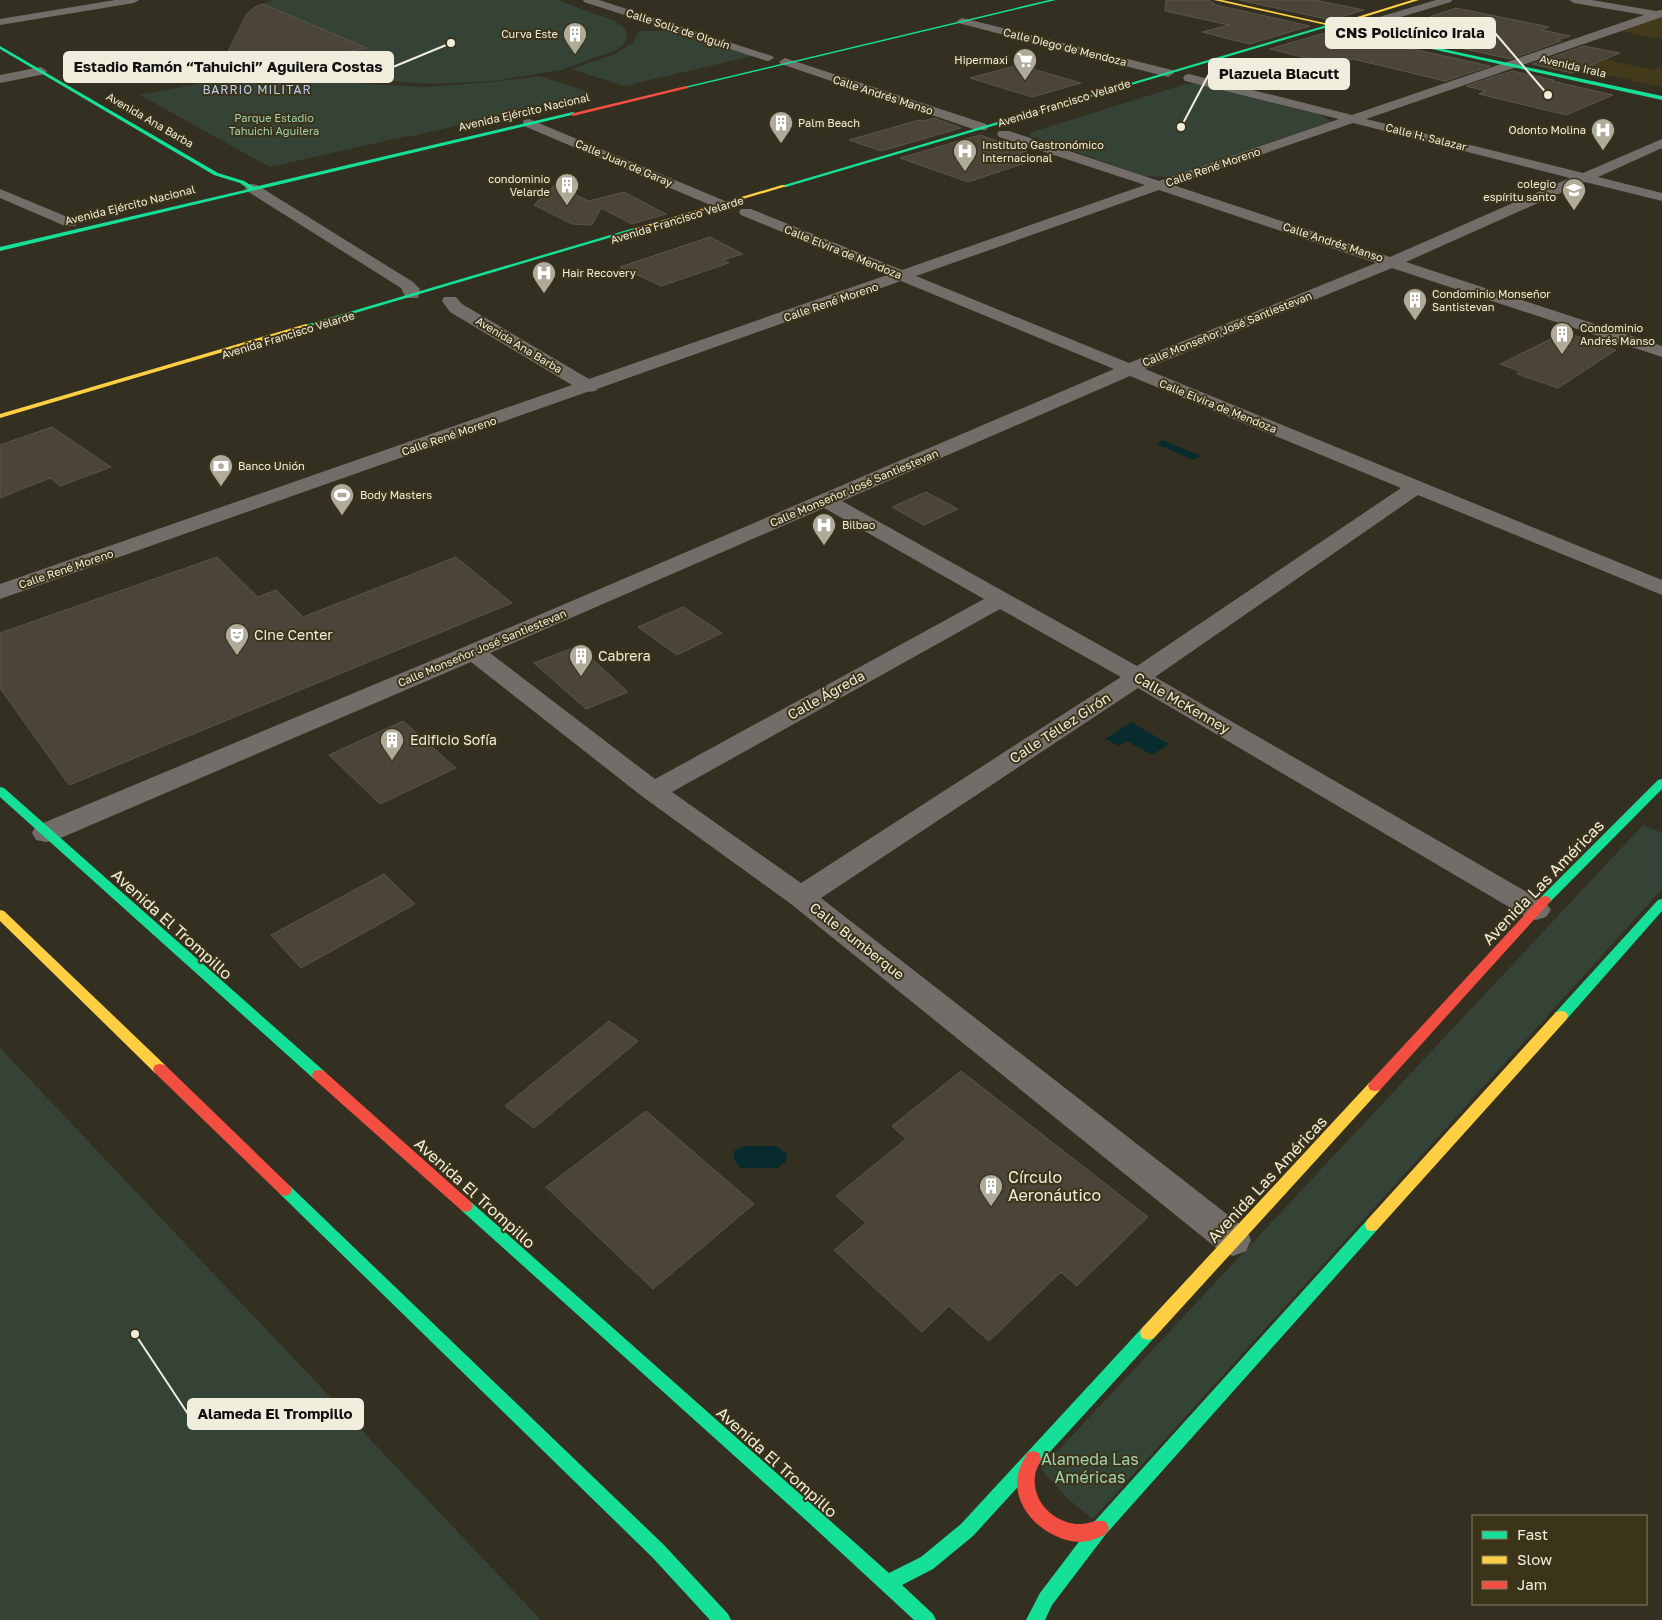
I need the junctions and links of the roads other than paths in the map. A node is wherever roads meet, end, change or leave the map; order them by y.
1 (134, 0) edge
2 (588, 0) edge
3 (1024, 0) edge
4 (1054, 0) edge
5 (1216, 0) edge
6 (1244, 0) edge
7 (1417, 0) edge
8 (1447, 0) edge
9 (1574, 0) edge
10 (1660, 14) edge
11 (961, 20) junction
12 (0, 22) edge
13 (1346, 25) junction
14 (0, 47) edge
15 (776, 60) junction
16 (1514, 62) junction
17 (65, 72) dead end
18 (45, 73) junction
19 (1168, 73) junction
20 (1189, 78) junction
21 (0, 79) edge
22 (1662, 92) edge
23 (1662, 98) edge
24 (130, 109) dead end
25 (111, 113) junction
26 (1354, 119) junction
27 (523, 121) junction
28 (1045, 122) dead end
29 (980, 127) junction
30 (1026, 128) dead end
31 (1001, 135) junction
32 (1662, 143) edge
33 (228, 165) dead end
34 (1586, 177) junction
35 (247, 185) junction
36 (1160, 186) junction
37 (0, 192) edge
38 (1662, 197) edge
39 (767, 206) dead end
40 (732, 211) junction
41 (70, 222) junction
42 (0, 239) edge
43 (0, 249) edge
44 (1392, 262) junction
45 (470, 276) junction
46 (903, 277) junction
47 (407, 295) junction
48 (449, 301) joint
49 (406, 309) dead end
50 (1662, 352) edge
51 (1128, 370) junction
52 (589, 387) junction
53 (0, 416) edge
54 (1416, 487) junction
55 (825, 500) junction
56 (1662, 588) edge
57 (0, 592) edge
58 (999, 600) junction
59 (473, 652) junction
60 (1138, 677) junction
61 (1662, 783) edge
62 (0, 791) edge
63 (654, 791) junction
64 (1648, 798) junction
65 (1662, 805) edge
66 (46, 832) junction
67 (801, 897) junction
68 (1662, 903) edge
69 (1536, 910) junction
70 (0, 914) edge
71 (1233, 1240) junction
72 (1033, 1459) junction
73 (1100, 1528) junction
74 (886, 1584) junction
75 (722, 1620) edge
76 (927, 1620) edge
77 (1035, 1620) edge

1 - 12 street
2 - 15 street, Calle Soliz de Olguín
3 - 11 street, Avenida Ejército Nacional
4 - 11 street, Avenida Ejército Nacional
5 - 13 street, Avenida Irala
6 - 13 street, Avenida Irala
7 - 13 street
8 - 13 street
9 - 10 street
10 - 16 street, Calle René Moreno
11 - 15 street, Avenida Ejército Nacional
11 - 15 street, Avenida Ejército Nacional
11 - 19 street, Calle Diego de Mendoza
13 - 16 street, Avenida Irala
13 - 19 street, Avenida Francisco Velarde
13 - 20 street, Avenida Francisco Velarde
14 - 18 street, Avenida Ana Barba
15 - 27 street, Avenida Ejército Nacional
15 - 27 street, Avenida Ejército Nacional
15 - 29 street, Calle Andrés Manso
16 - 22 street, Avenida Irala
16 - 23 street, Avenida Irala
16 - 26 street, Calle René Moreno
17 - 18 street
18 - 21 street
18 - 25 street, Avenida Ana Barba
19 - 20 street
19 - 29 street, Avenida Francisco Velarde
20 - 26 street, Calle H. Salazar
20 - 28 street, Avenida Francisco Velarde
24 - 25 street
25 - 35 street, Avenida Ana Barba
26 - 34 street, Calle H. Salazar
26 - 36 street, Calle René Moreno
27 - 35 street, Avenida Ejército Nacional
27 - 35 street, Avenida Ejército Nacional
27 - 40 street, Calle Juan de Garay
29 - 31 street
29 - 40 street, Avenida Francisco Velarde
30 - 31 street, Avenida Francisco Velarde
31 - 36 street, Calle Andrés Manso
32 - 34 street, Calle Monseñor José Santiestevan
33 - 35 street, Avenida Ana Barba
34 - 38 street, Calle H. Salazar
34 - 44 street, Calle Monseñor José Santiestevan
35 - 41 street, Avenida Ejército Nacional
35 - 43 street, Avenida Ejército Nacional
35 - 47 street, Avenida Ana Barba
36 - 44 street, Calle Andrés Manso
36 - 46 street, Calle René Moreno
37 - 41 street
39 - 40 street, Avenida Francisco Velarde
40 - 45 street, Avenida Francisco Velarde
40 - 46 street, Calle Elvira de Mendoza
41 - 42 street, Avenida Ejército Nacional
44 - 50 street, Calle Andrés Manso
44 - 51 street, Calle Monseñor José Santiestevan
45 - 47 street, Avenida Francisco Velarde
45 - 48 street
46 - 51 street, Calle Elvira de Mendoza
46 - 52 street, Calle René Moreno
47 - 49 street
47 - 53 street, Avenida Francisco Velarde
48 - 52 street, Avenida Ana Barba
51 - 54 street, Calle Elvira de Mendoza
51 - 55 street, Calle Monseñor José Santiestevan
52 - 57 street, Calle René Moreno
54 - 56 street, Calle Elvira de Mendoza
54 - 60 street, Calle Téllez Girón
55 - 58 street, Calle McKenney
55 - 59 street, Calle Monseñor José Santiestevan
58 - 60 street, Calle McKenney
58 - 63 street, Calle Ágreda
59 - 63 street, Calle Bumberque
59 - 66 street, Calle Monseñor José Santiestevan
60 - 67 street, Calle Téllez Girón
60 - 69 street, Calle McKenney
61 - 64 street, Avenida Las Américas
62 - 66 street, Avenida El Trompillo
63 - 67 street, Calle Bumberque
64 - 65 street
64 - 69 street, Avenida Las Américas
66 - 74 street, Avenida El Trompillo
67 - 71 street, Calle Bumberque
68 - 73 street
69 - 71 street, Avenida Las Américas
70 - 75 street
71 - 72 street, Avenida Las Américas
72 - 73 street
72 - 74 street, Avenida Las Américas
73 - 77 street
74 - 76 street, Avenida El Trompillo

